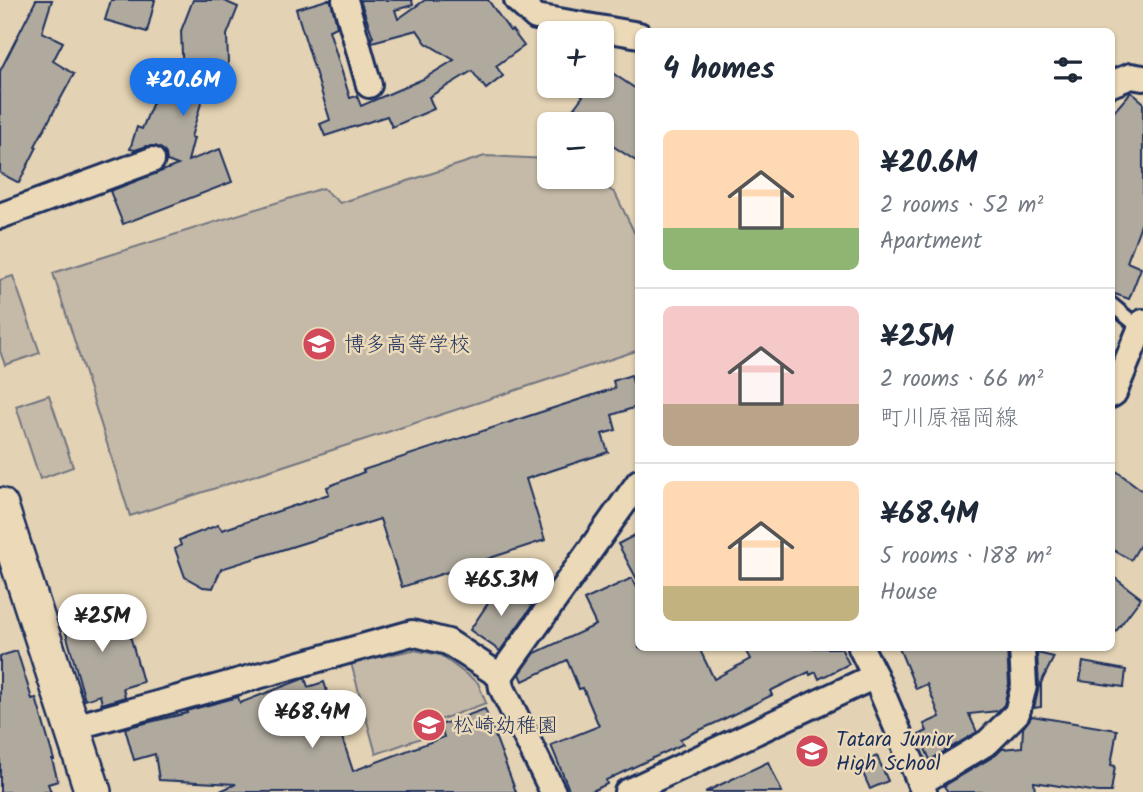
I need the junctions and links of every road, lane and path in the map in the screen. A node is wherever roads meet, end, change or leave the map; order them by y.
1 (345, 0) edge
2 (517, 0) edge
3 (635, 34) edge
4 (1143, 78) edge
5 (1115, 82) edge
6 (369, 85) dead end
7 (152, 160) dead end
8 (0, 216) edge
9 (1115, 307) edge
10 (1142, 326) edge
11 (1115, 391) edge
12 (635, 488) edge
13 (0, 506) edge
14 (862, 651) edge
15 (1022, 651) edge
16 (500, 676) junction
17 (875, 676) junction
18 (71, 728) junction
19 (922, 788) edge
20 (93, 792) edge
21 (552, 792) edge
22 (627, 792) edge

1 - 6 street
2 - 3 street
4 - 5 street
7 - 8 street
9 - 10 lane
10 - 11 street
12 - 16 street
13 - 18 main road
14 - 17 street
15 - 19 street
16 - 18 street
16 - 21 street
17 - 19 street
17 - 22 street
18 - 20 main road

